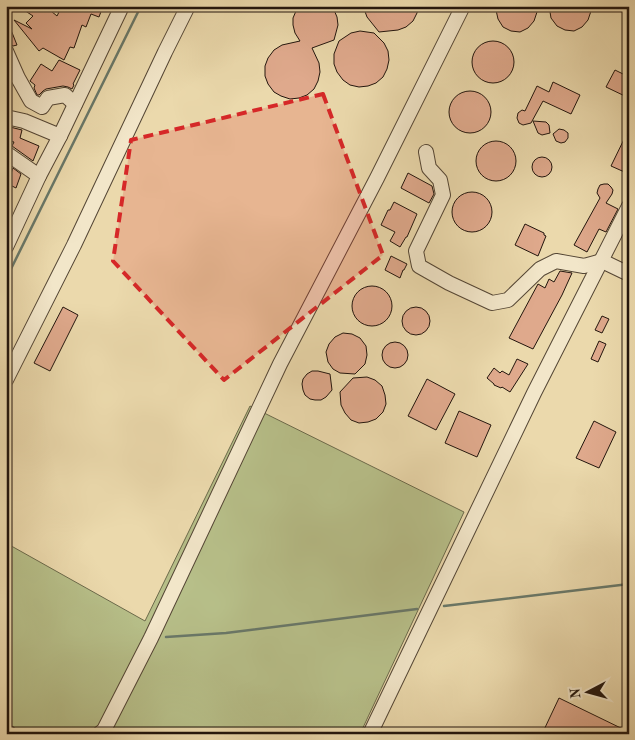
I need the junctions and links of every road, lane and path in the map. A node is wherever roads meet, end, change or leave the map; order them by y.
1 (122, 6) edge
2 (188, 6) edge
3 (463, 6) edge
4 (6, 51) edge
5 (32, 101) junction
6 (75, 104) junction
7 (6, 117) edge
8 (24, 121) junction
9 (60, 136) junction
10 (426, 152) dead end
11 (6, 153) edge
12 (39, 176) junction
13 (629, 206) edge
14 (6, 247) edge
15 (602, 261) junction
16 (629, 274) edge
17 (6, 380) edge
18 (6, 732) edge
19 (10, 734) edge
20 (99, 734) edge
21 (370, 734) edge

1 - 6 street
2 - 17 street
3 - 20 street
4 - 5 street
5 - 6 street
5 - 8 street
6 - 9 street
7 - 8 street
8 - 9 street
9 - 12 street
10 - 15 street
11 - 12 street
12 - 14 street
13 - 15 street
15 - 16 street
15 - 21 street
18 - 19 street

